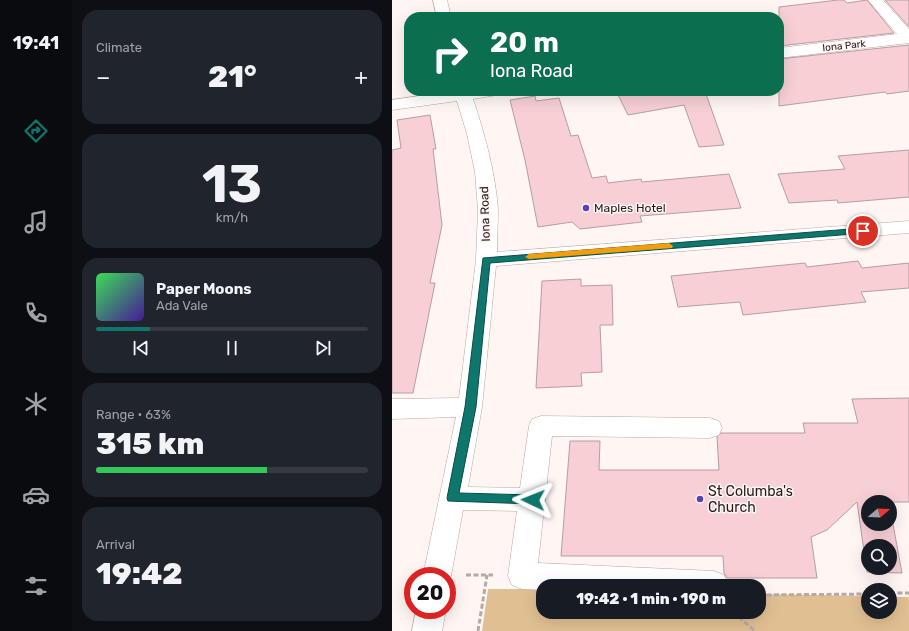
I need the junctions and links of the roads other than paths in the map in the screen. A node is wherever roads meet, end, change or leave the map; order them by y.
1 (440, 0) edge
2 (875, 0) edge
3 (443, 12) edge
4 (909, 37) edge
5 (784, 52) edge
6 (445, 96) edge
7 (464, 96) edge
8 (392, 105) edge
9 (909, 227) edge
10 (486, 260) junction
11 (470, 407) junction
12 (392, 409) edge
13 (710, 428) dead end
14 (452, 498) junction
15 (533, 500) junction
16 (439, 567) edge
17 (586, 579) edge
18 (429, 619) edge
19 (427, 631) edge

1 - 3 street
2 - 4 street
4 - 5 street, Iona Park
6 - 8 street
7 - 10 street, Iona Road
9 - 10 street
10 - 11 street, Iona Road
11 - 12 street
11 - 14 street, Iona Road
13 - 15 street
14 - 15 street
14 - 16 street, Iona Road
15 - 17 street
18 - 19 street

